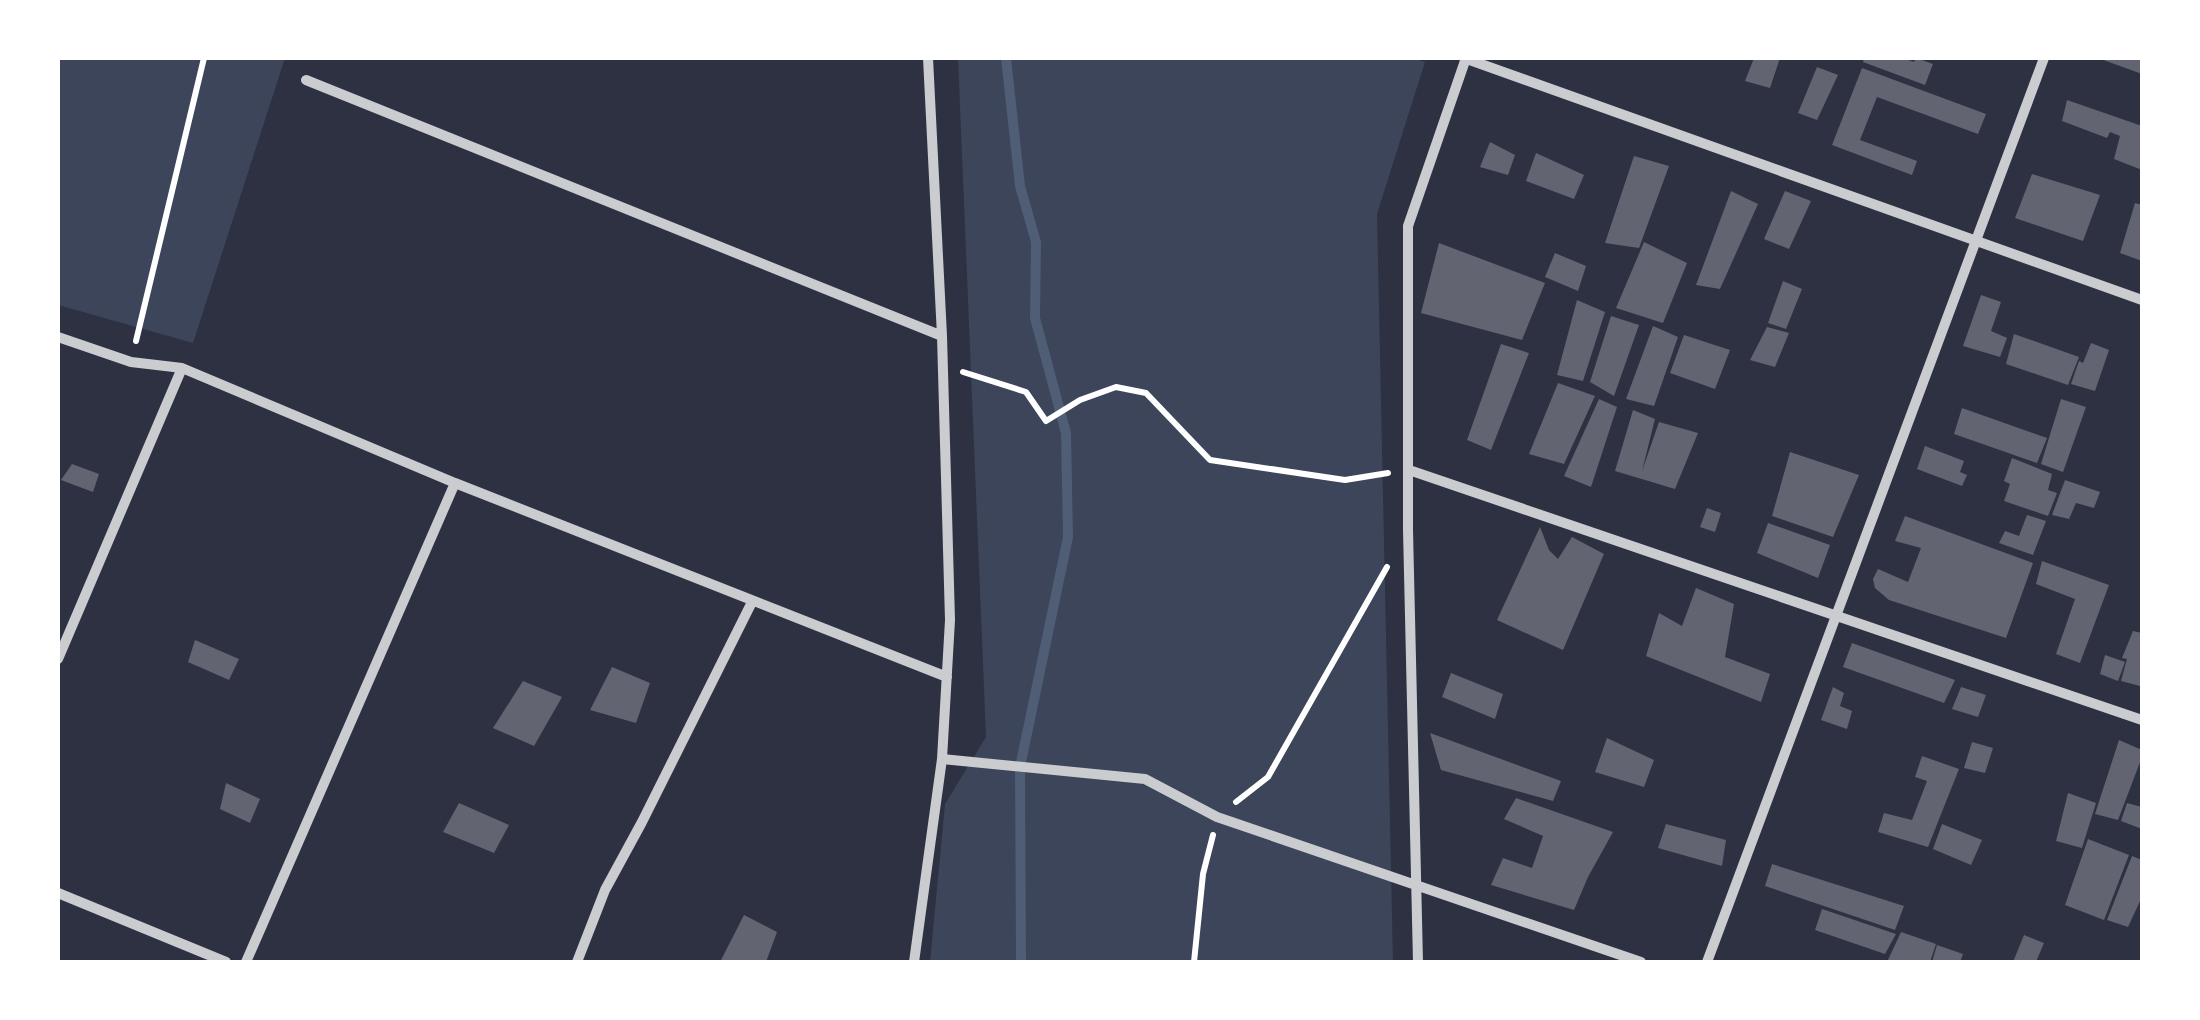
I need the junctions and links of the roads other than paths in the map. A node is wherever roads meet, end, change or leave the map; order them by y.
1 (928, 58) edge
2 (1465, 58) edge
3 (2044, 58) edge
4 (306, 80) dead end
5 (1976, 240) junction
6 (2142, 300) edge
7 (942, 336) junction
8 (58, 337) edge
9 (182, 368) junction
10 (1409, 470) junction
11 (455, 483) junction
12 (752, 602) junction
13 (1837, 616) junction
14 (58, 660) edge
15 (947, 677) junction
16 (2142, 720) edge
17 (942, 759) junction
18 (1418, 886) junction
19 (58, 893) edge
20 (226, 962) edge
21 (246, 962) edge
22 (578, 962) edge
23 (914, 962) edge
24 (1418, 962) edge
25 (1641, 962) edge
26 (1707, 962) edge

1 - 7 street
2 - 5 street
2 - 10 street
3 - 5 street
4 - 7 street
5 - 6 street
5 - 13 street
7 - 15 street
8 - 9 street
9 - 11 street
9 - 14 street
10 - 13 street
10 - 18 street
11 - 12 street
11 - 21 street
12 - 15 street
12 - 22 street
13 - 16 street
13 - 26 street
15 - 17 street
17 - 18 street
17 - 23 street
18 - 24 street
18 - 25 street
19 - 20 street

